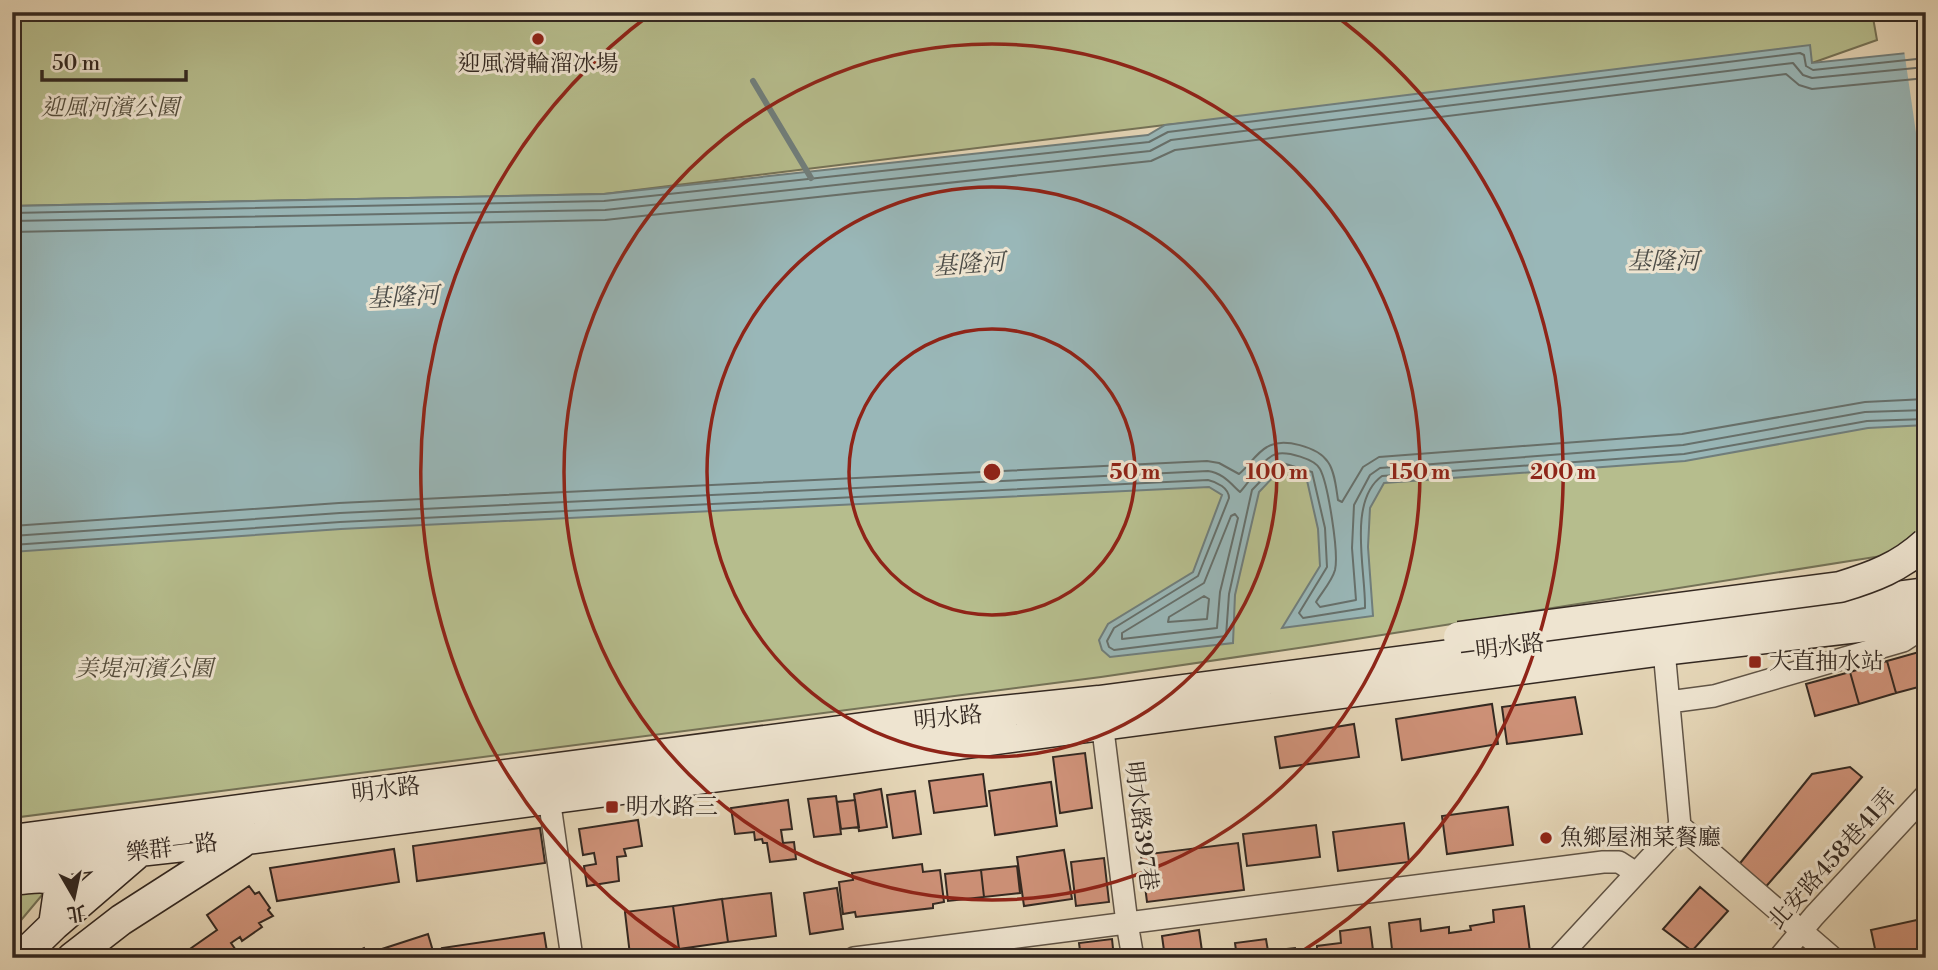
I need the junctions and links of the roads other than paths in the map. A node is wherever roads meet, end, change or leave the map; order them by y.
1 (1926, 543) edge
2 (1926, 593) edge
3 (1926, 619) edge
4 (1926, 626) edge
5 (1664, 650) junction
6 (1669, 702) junction
7 (1101, 714) junction
8 (954, 716) junction
9 (1926, 795) edge
10 (549, 798) junction
11 (190, 816) junction
12 (1680, 826) junction
13 (247, 839) junction
14 (12, 840) edge
15 (138, 852) junction
16 (12, 866) edge
17 (1636, 873) junction
18 (12, 879) edge
19 (1127, 923) junction
20 (54, 925) junction
21 (1802, 930) junction
22 (20, 958) edge
23 (72, 958) edge
24 (572, 958) edge
25 (854, 958) edge
26 (1133, 958) edge
27 (1558, 958) edge
28 (1779, 958) edge
29 (1833, 958) edge

1 - 8 main road, bridge
2 - 7 main road, 明水路
3 - 5 main road, 明水路
4 - 6 street
5 - 6 street
5 - 7 main road, 明水路
6 - 12 street
7 - 8 main road, 明水路
7 - 10 main road, 明水路
7 - 19 street, 明水路397巷
8 - 11 main road, 明水路
9 - 21 street, 北安路458巷41弄
10 - 13 main road, 明水路
10 - 24 street
11 - 14 main road, 樂群一路
11 - 15 main road, 明水路
12 - 17 street
12 - 21 street
13 - 15 main road, 樂群一路
13 - 23 main road, 明水路
15 - 16 main road, 樂群一路
15 - 20 main road, 明水路
17 - 19 street
17 - 27 street
18 - 20 main road
19 - 25 street
19 - 26 street, 明水路397巷
20 - 22 main road, 明水路
21 - 28 street, 北安路458巷41弄
21 - 29 street

